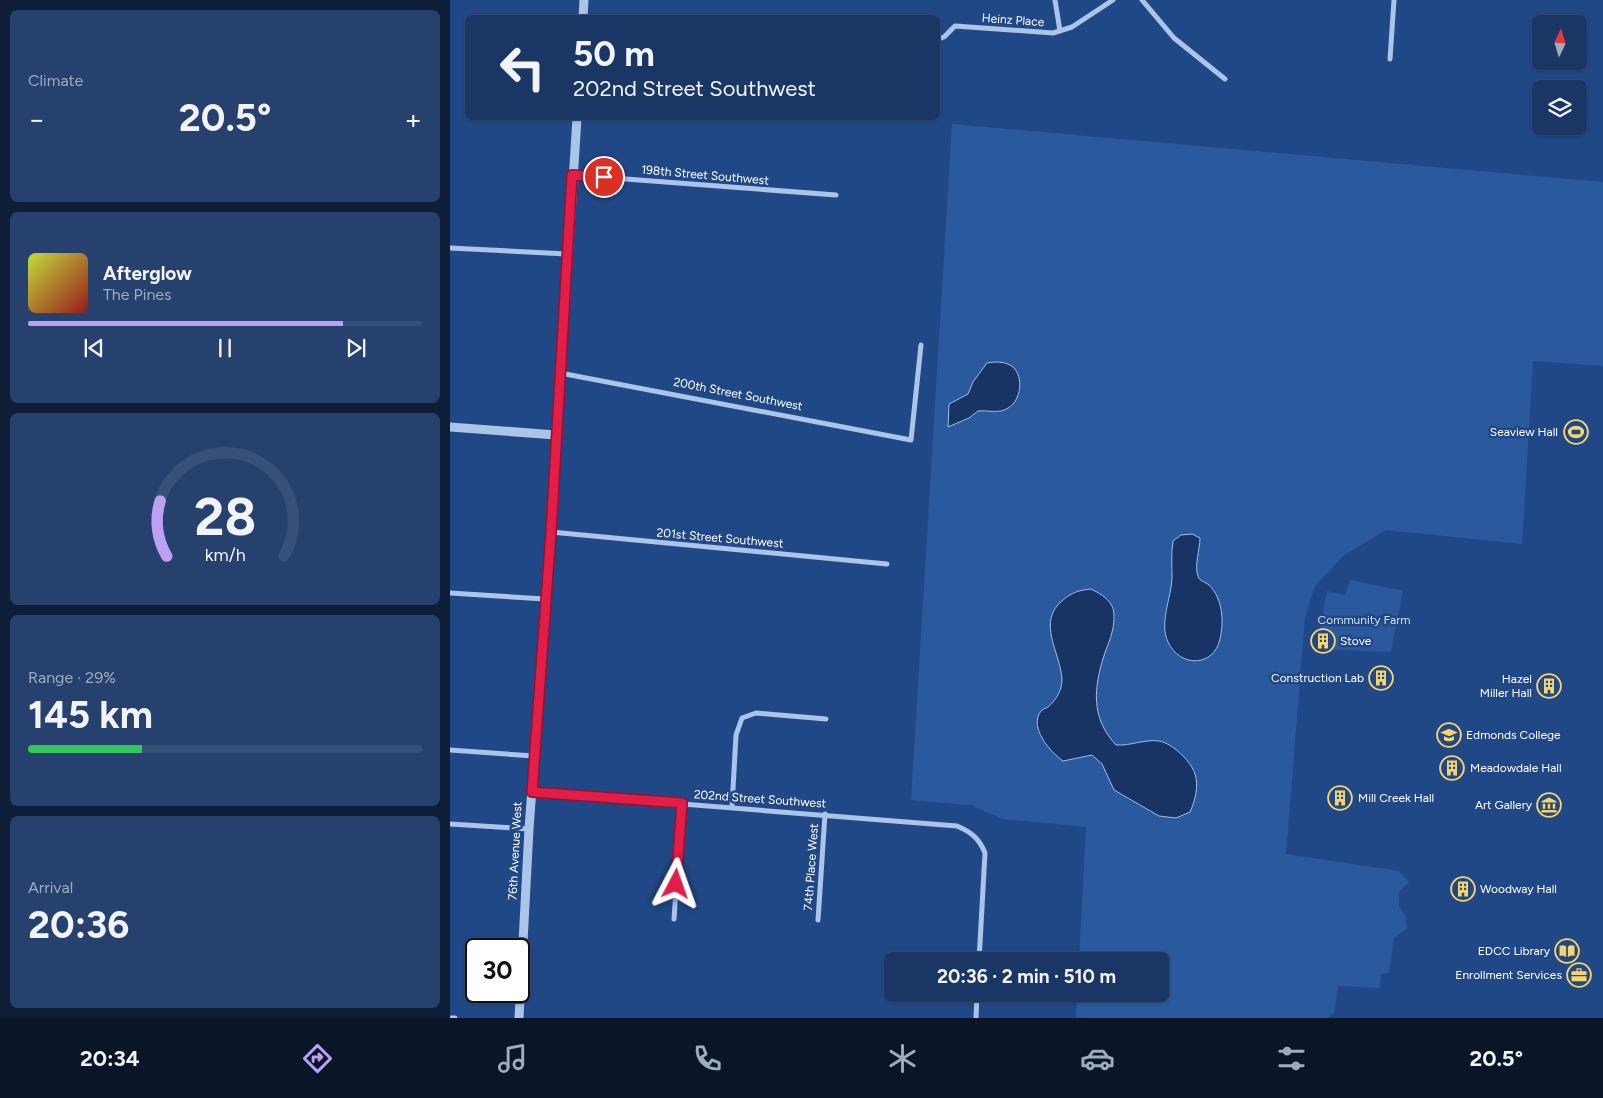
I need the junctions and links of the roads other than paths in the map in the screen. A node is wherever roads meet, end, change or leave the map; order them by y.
1 (584, 0) edge
2 (1056, 0) edge
3 (1113, 0) edge
4 (1142, 0) edge
5 (1394, 0) edge
6 (583, 15) edge
7 (1060, 31) junction
8 (940, 38) edge
9 (1390, 58) dead end
10 (1224, 79) dead end
11 (576, 120) edge
12 (572, 175) junction
13 (836, 195) dead end
14 (450, 248) edge
15 (567, 254) junction
16 (921, 345) dead end
17 (560, 373) junction
18 (450, 426) edge
19 (556, 435) junction
20 (551, 532) junction
21 (887, 564) dead end
22 (450, 593) edge
23 (546, 599) junction
24 (826, 719) dead end
25 (450, 750) edge
26 (534, 756) junction
27 (532, 792) junction
28 (682, 803) junction
29 (732, 807) junction
30 (824, 814) junction
31 (450, 824) edge
32 (529, 829) junction
33 (674, 919) dead end
34 (818, 920) dead end
35 (979, 952) edge
36 (977, 1002) edge
37 (450, 1018) edge
38 (454, 1018) edge
39 (519, 1018) edge
40 (976, 1018) edge

1 - 6 street
2 - 7 street
3 - 7 street, Heinz Place
4 - 10 street
5 - 9 street
7 - 8 street, Heinz Place
11 - 12 street, 76th Avenue West
12 - 13 street, 198th Street Southwest
12 - 15 street, 76th Avenue West
14 - 15 street
15 - 17 street, 76th Avenue West
16 - 17 street, 200th Street Southwest
17 - 19 street, 76th Avenue West
18 - 19 street
19 - 20 street, 76th Avenue West
20 - 21 street, 201st Street Southwest
20 - 23 street, 76th Avenue West
22 - 23 street
23 - 26 street, 76th Avenue West
24 - 29 street
25 - 26 street
26 - 27 street, 76th Avenue West
27 - 28 street, 202nd Street Southwest
27 - 32 street, 76th Avenue West
28 - 29 street, 202nd Street Southwest
28 - 33 street
29 - 30 street, 202nd Street Southwest
30 - 34 street, 74th Place West
30 - 35 street, 202nd Street Southwest
31 - 32 street
32 - 39 street, 76th Avenue West
36 - 40 street
37 - 38 street

